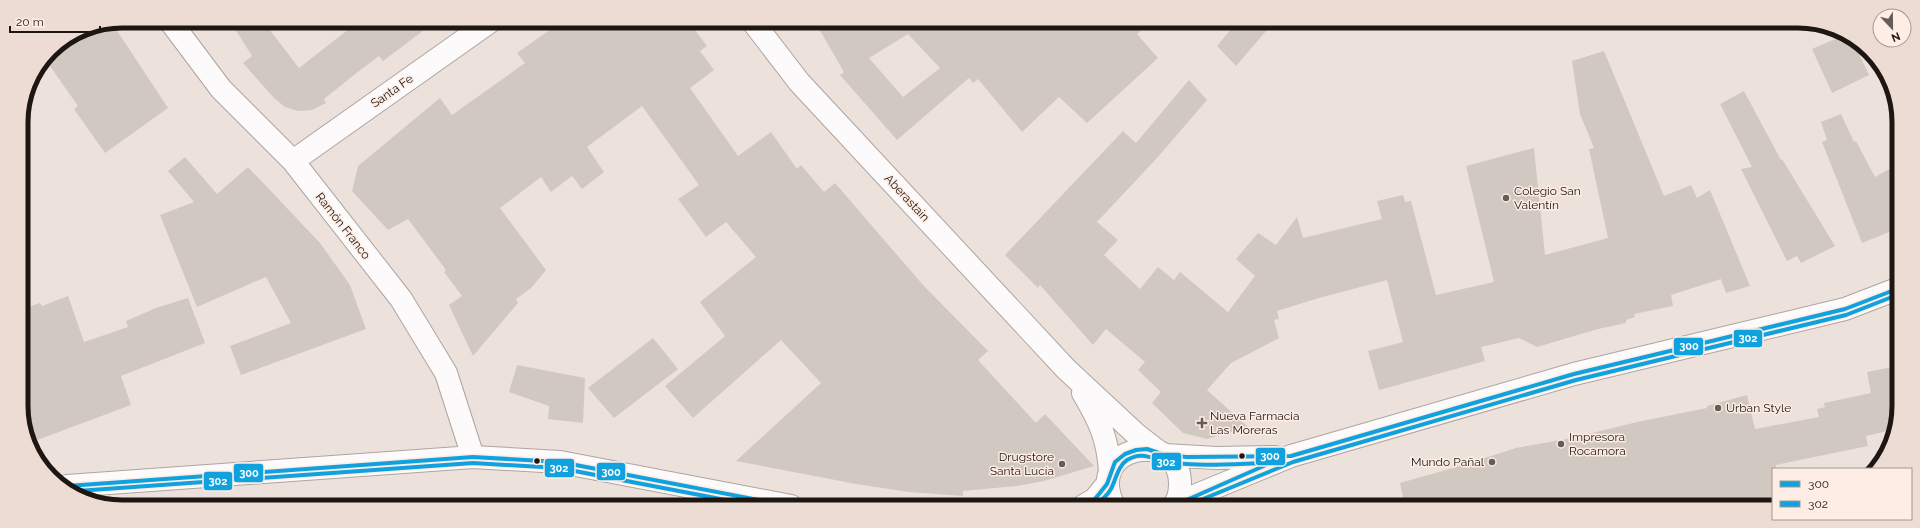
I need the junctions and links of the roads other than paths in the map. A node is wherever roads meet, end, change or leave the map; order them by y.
1 (175, 28) edge
2 (481, 28) edge
3 (758, 28) edge
4 (293, 161) junction
5 (1892, 290) edge
6 (1066, 369) junction
7 (1162, 454) junction
8 (1291, 456) junction
9 (473, 457) junction
10 (1108, 478) junction
11 (73, 486) edge
12 (760, 500) edge
13 (1092, 500) edge
14 (1111, 500) edge
15 (1176, 500) edge
16 (1186, 500) edge

1 - 4 street, Ramón Franco
2 - 4 street, Santa Fe
3 - 6 street, Aberastain
4 - 9 street, Ramón Franco
5 - 8 street
6 - 7 street, Aberastain
6 - 10 street, Aberastain
7 - 8 street
7 - 10 street
7 - 15 street, Aberastain
8 - 16 street
9 - 11 street
9 - 12 street
10 - 13 street
10 - 14 street, Aberastain

